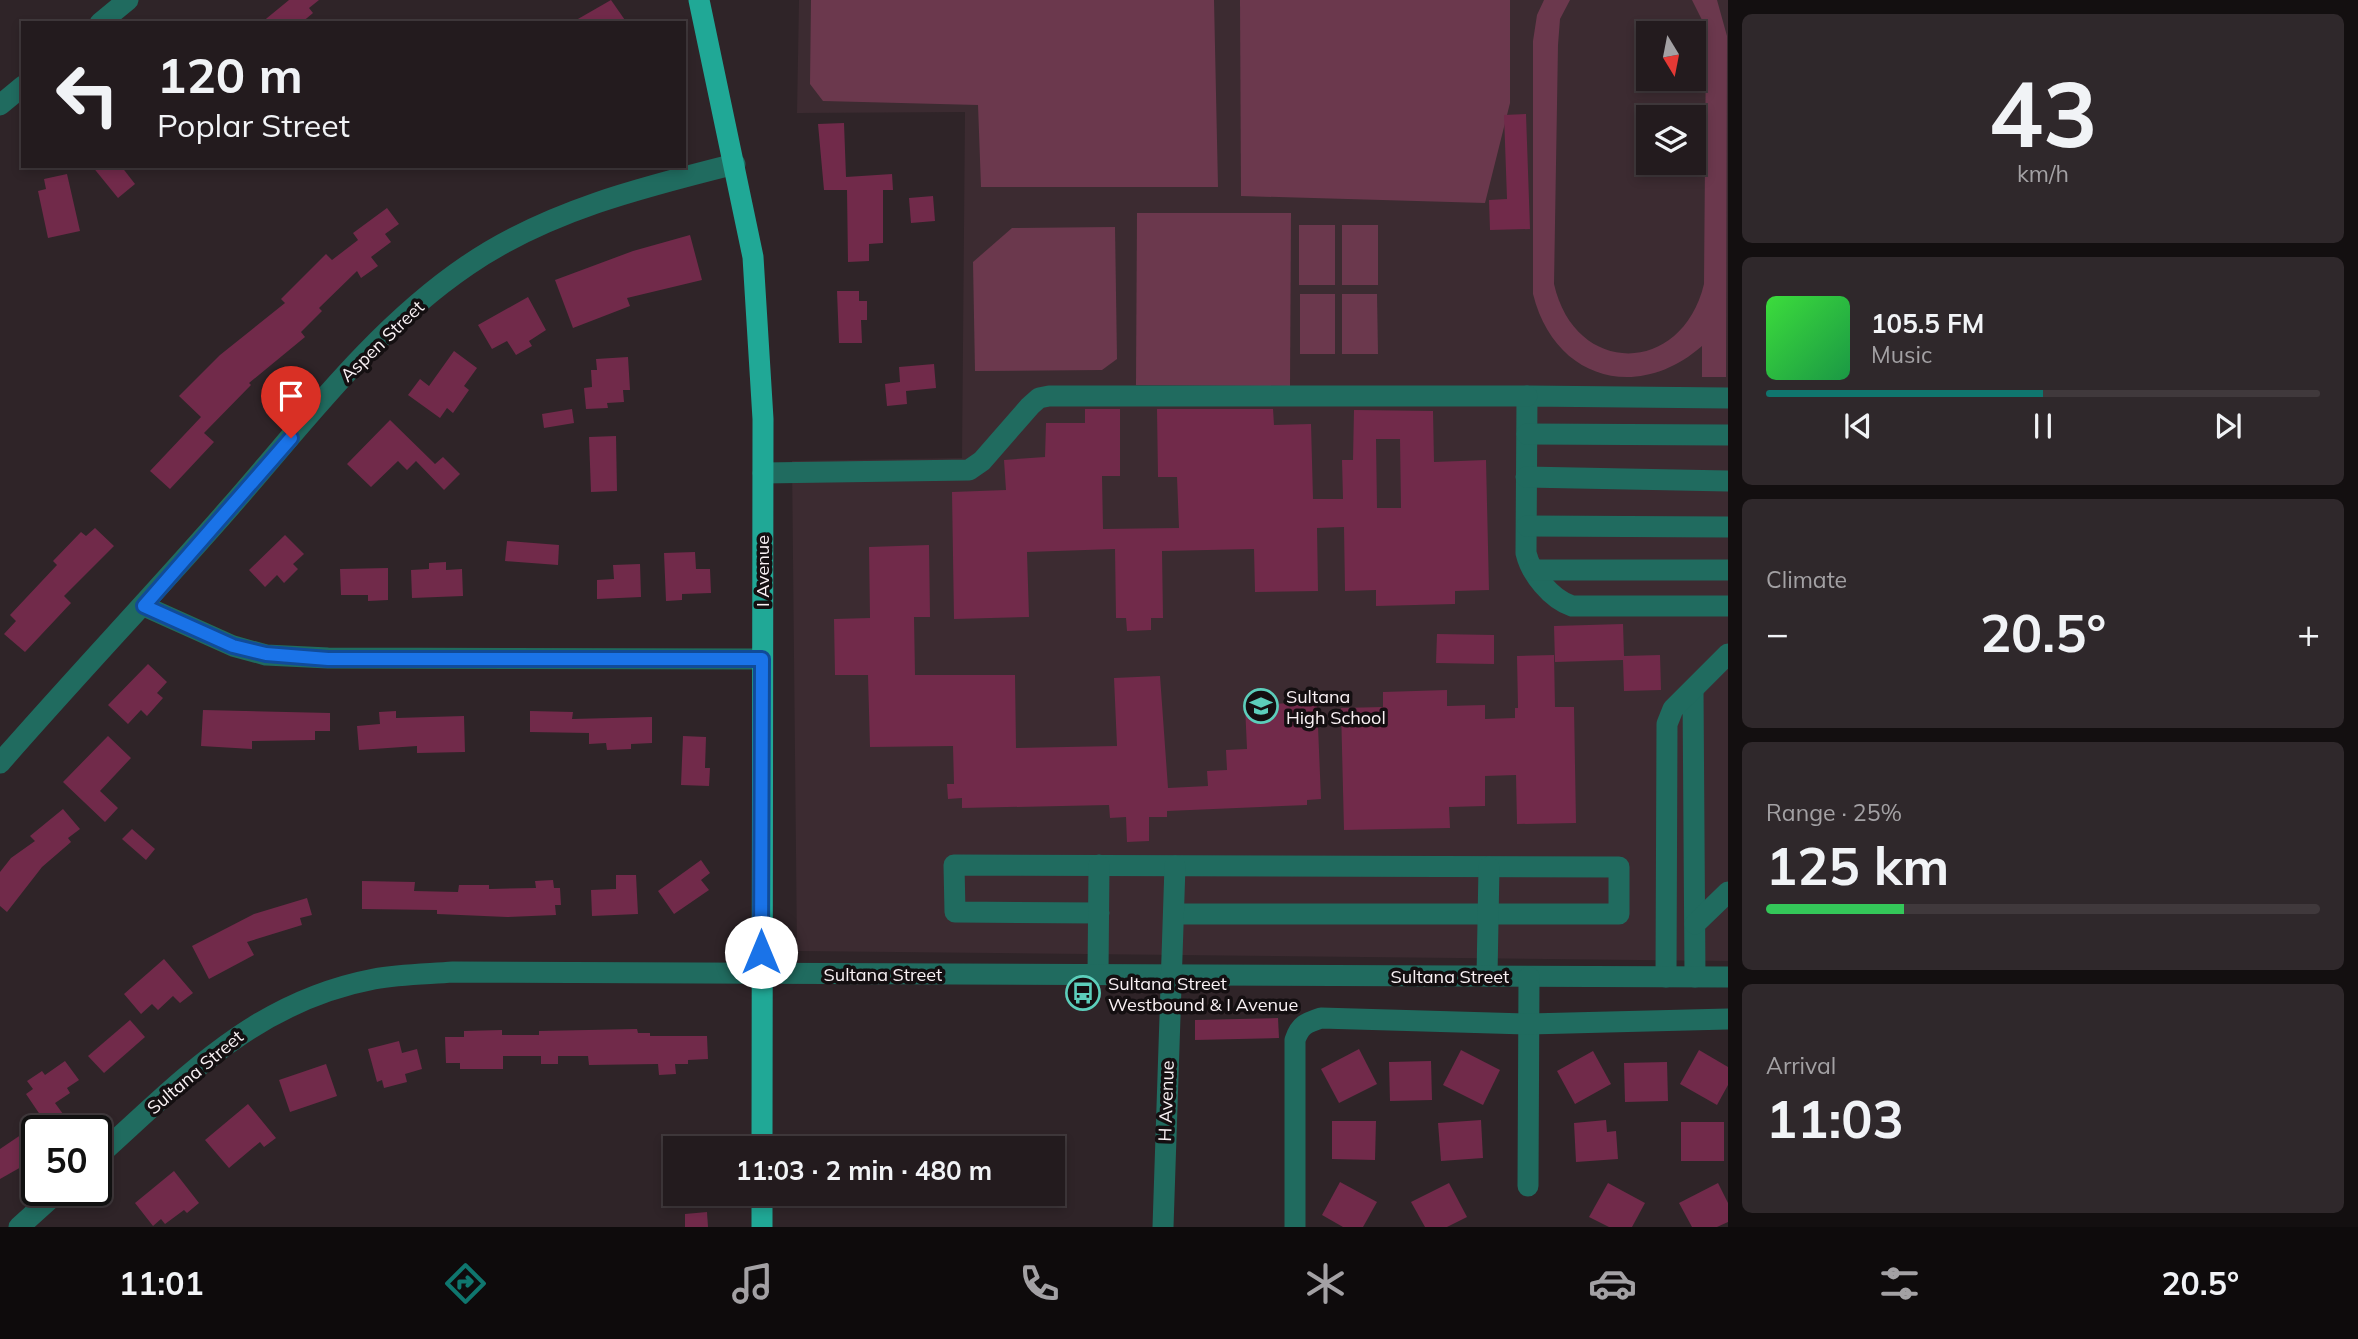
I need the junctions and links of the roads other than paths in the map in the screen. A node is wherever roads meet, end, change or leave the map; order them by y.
1 (128, 0) edge
2 (699, 0) edge
3 (102, 21) edge
4 (21, 88) edge
5 (0, 105) edge
6 (735, 164) junction
7 (1527, 396) junction
8 (1728, 398) edge
9 (1527, 434) junction
10 (1728, 435) edge
11 (763, 473) junction
12 (1527, 477) junction
13 (1728, 481) edge
14 (1527, 526) junction
15 (1728, 527) edge
16 (1533, 570) junction
17 (1728, 570) edge
18 (144, 606) junction
19 (1728, 606) edge
20 (1728, 654) edge
21 (762, 659) junction
22 (1693, 690) junction
23 (0, 763) edge
24 (1099, 865) junction
25 (1175, 866) junction
26 (1489, 867) junction
27 (1728, 892) edge
28 (1099, 913) junction
29 (1488, 913) junction
30 (1175, 914) junction
31 (1695, 924) junction
32 (761, 974) junction
33 (1098, 974) junction
34 (1170, 975) junction
35 (1487, 976) junction
36 (1529, 977) junction
37 (1666, 977) junction
38 (1695, 977) junction
39 (1728, 977) edge
40 (1728, 1019) edge
41 (1529, 1024) junction
42 (762, 1136) edge
43 (112, 1144) edge
44 (1528, 1186) dead end
45 (42, 1206) edge
46 (762, 1206) edge
47 (19, 1227) edge
48 (762, 1227) edge
49 (1163, 1227) edge
50 (1295, 1227) edge

1 - 3 street
2 - 6 main road, I Avenue
4 - 5 street
6 - 11 main road, I Avenue
6 - 18 street, Aspen Street
7 - 8 street
7 - 9 street
7 - 11 street
9 - 10 street
9 - 12 street
11 - 21 main road, I Avenue
12 - 13 street
12 - 14 street
14 - 15 street
14 - 16 street
16 - 17 street
16 - 19 street
18 - 21 street
18 - 23 street, Aspen Street
20 - 22 street
21 - 32 main road, I Avenue
22 - 31 street
22 - 37 street
24 - 25 street
24 - 28 street
24 - 28 street
25 - 26 street
25 - 30 street, H Avenue
26 - 29 street
26 - 29 street
27 - 31 street
28 - 33 street
29 - 30 street
29 - 35 street
30 - 34 street, H Avenue
31 - 38 street
32 - 33 street, Sultana Street
32 - 42 main road, I Avenue
32 - 43 street, Sultana Street
33 - 34 street, Sultana Street
34 - 35 street, Sultana Street
34 - 49 street, H Avenue
35 - 36 street, Sultana Street
36 - 37 street, Sultana Street
36 - 41 street
37 - 38 street, Sultana Street
38 - 39 street, Sultana Street
40 - 41 street
41 - 44 street
41 - 50 street
45 - 47 street
46 - 48 main road

